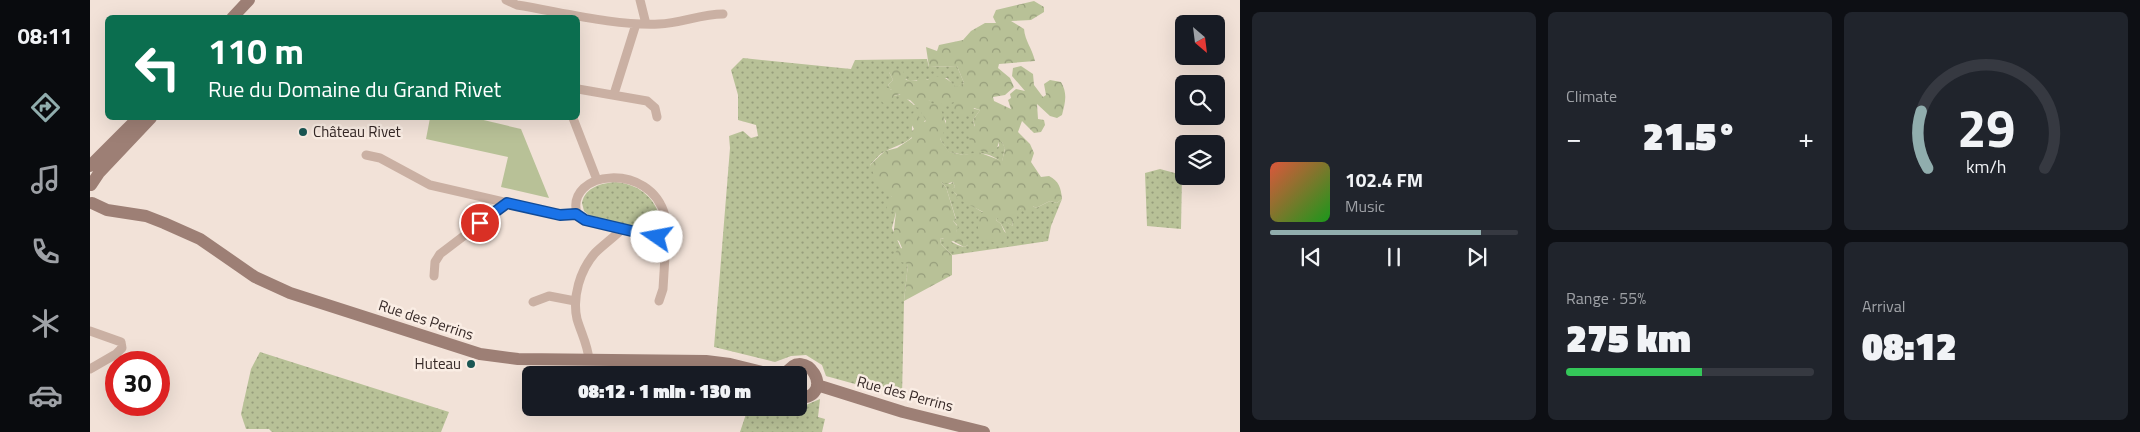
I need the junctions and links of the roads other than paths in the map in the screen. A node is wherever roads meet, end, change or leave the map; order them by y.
1 (249, 0) edge
2 (259, 0) edge
3 (506, 0) edge
4 (640, 0) edge
5 (723, 14) dead end
6 (238, 15) edge
7 (641, 24) junction
8 (580, 89) edge
9 (614, 94) junction
10 (657, 117) dead end
11 (136, 120) edge
12 (149, 120) edge
13 (574, 120) edge
14 (366, 155) dead end
15 (90, 166) edge
16 (597, 180) junction
17 (90, 185) edge
18 (507, 203) junction
19 (91, 204) edge
20 (576, 214) junction
21 (621, 230) junction
22 (663, 235) junction
23 (434, 276) dead end
24 (575, 301) junction
25 (659, 301) dead end
26 (533, 302) dead end
27 (90, 330) edge
28 (589, 360) junction
29 (738, 366) edge
30 (793, 366) edge
31 (806, 366) edge
32 (807, 367) edge
33 (90, 369) edge
34 (817, 385) junction
35 (807, 396) edge
36 (984, 432) edge

1 - 6 street
2 - 6 street
3 - 7 street
4 - 7 street
5 - 7 street
7 - 9 street
8 - 9 street
9 - 10 street
11 - 15 street
12 - 17 street
13 - 16 street
14 - 18 street
16 - 20 street
16 - 22 street
17 - 19 street
18 - 20 street
18 - 23 street
19 - 28 street, Rue des Perrins
20 - 21 street
21 - 22 street
21 - 24 street
22 - 25 street
24 - 26 street
24 - 28 street
27 - 33 street
28 - 29 street, Rue des Perrins
30 - 31 street
32 - 34 street
34 - 35 street
34 - 36 street, Rue des Perrins

